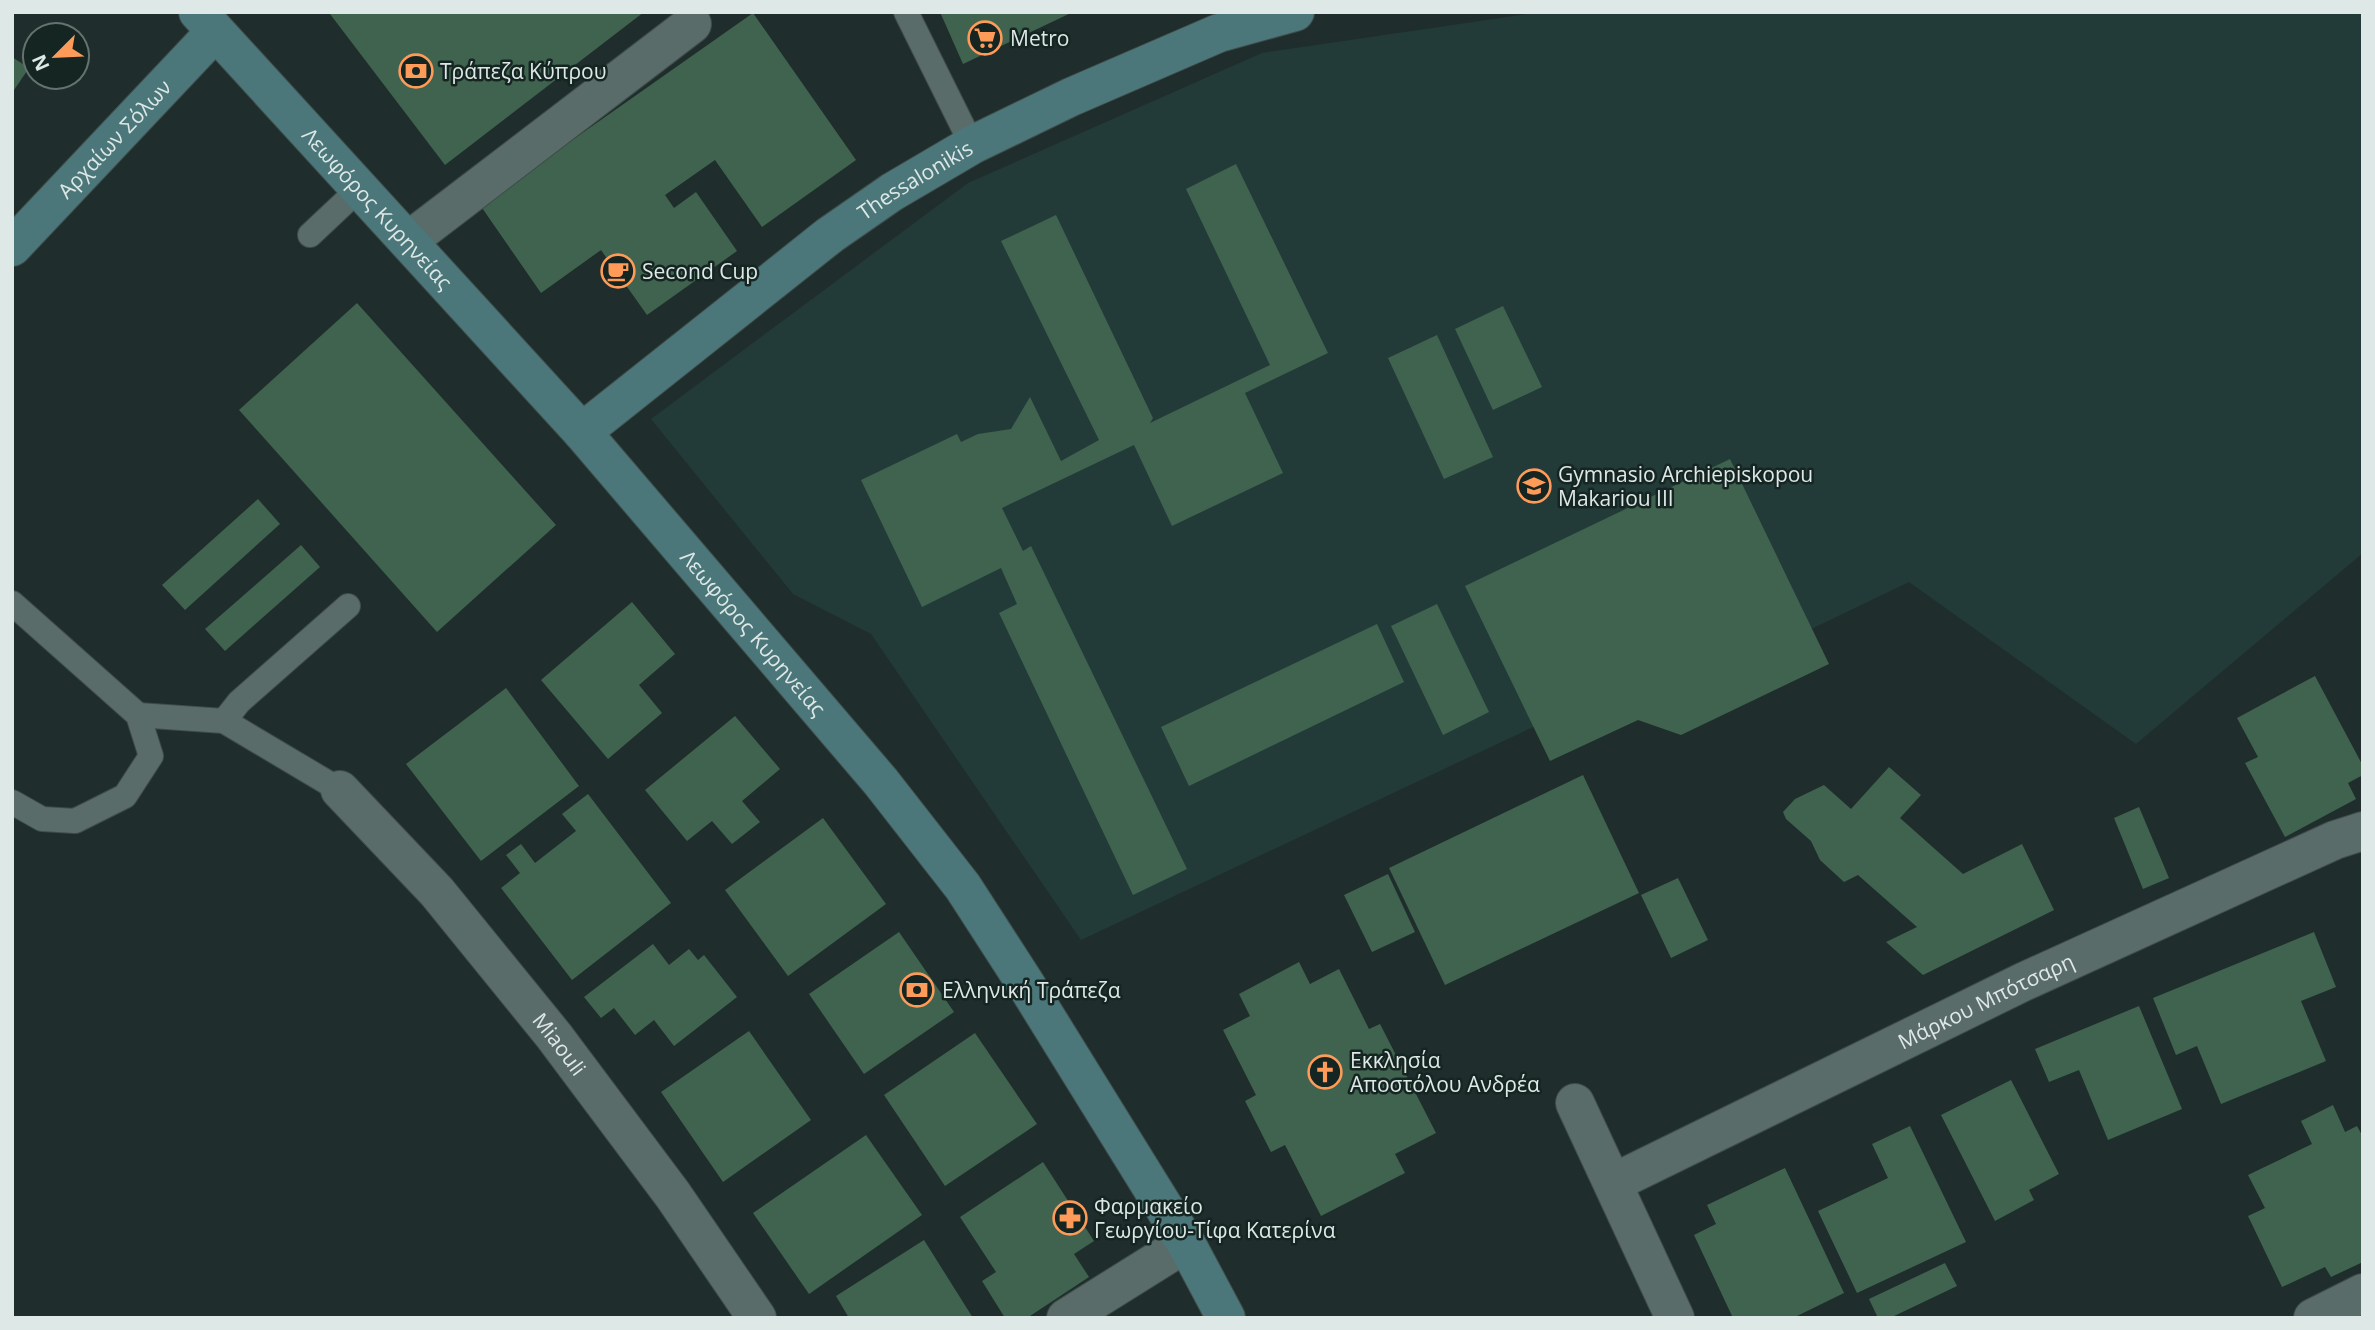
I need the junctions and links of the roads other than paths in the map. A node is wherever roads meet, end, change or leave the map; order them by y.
1 (906, 12) edge
2 (1295, 12) edge
3 (207, 22) edge
4 (692, 24) dead end
5 (972, 145) junction
6 (360, 188) junction
7 (310, 235) dead end
8 (408, 241) junction
9 (12, 247) edge
10 (582, 432) junction
11 (348, 606) dead end
12 (14, 608) edge
13 (138, 715) junction
14 (224, 721) junction
15 (340, 790) joint
16 (12, 802) edge
17 (2363, 831) edge
18 (1575, 1103) dead end
19 (1613, 1184) junction
20 (1186, 1242) junction
21 (2359, 1303) edge
22 (757, 1318) edge
23 (1066, 1318) edge
24 (1226, 1318) edge
25 (1675, 1318) edge
26 (2313, 1318) edge

1 - 5 lane
2 - 5 main road, Thessalonikis
3 - 6 main road, Λεωφόρος Κυρηνείας
3 - 9 main road, Αρχαίων Σόλων
4 - 8 street
5 - 10 main road, Thessalonikis
6 - 7 lane
6 - 8 main road, Λεωφόρος Κυρηνείας
8 - 10 main road, Λεωφόρος Κυρηνείας
10 - 20 main road, Λεωφόρος Κυρηνείας
11 - 14 lane
12 - 13 lane
13 - 14 lane
13 - 16 lane
14 - 15 lane
15 - 22 street, Miaouli
17 - 19 street, Μάρκου Μπότσαρη
18 - 19 street
19 - 25 street
20 - 23 street
20 - 24 main road, Λεωφόρος Κυρηνείας
21 - 26 street

